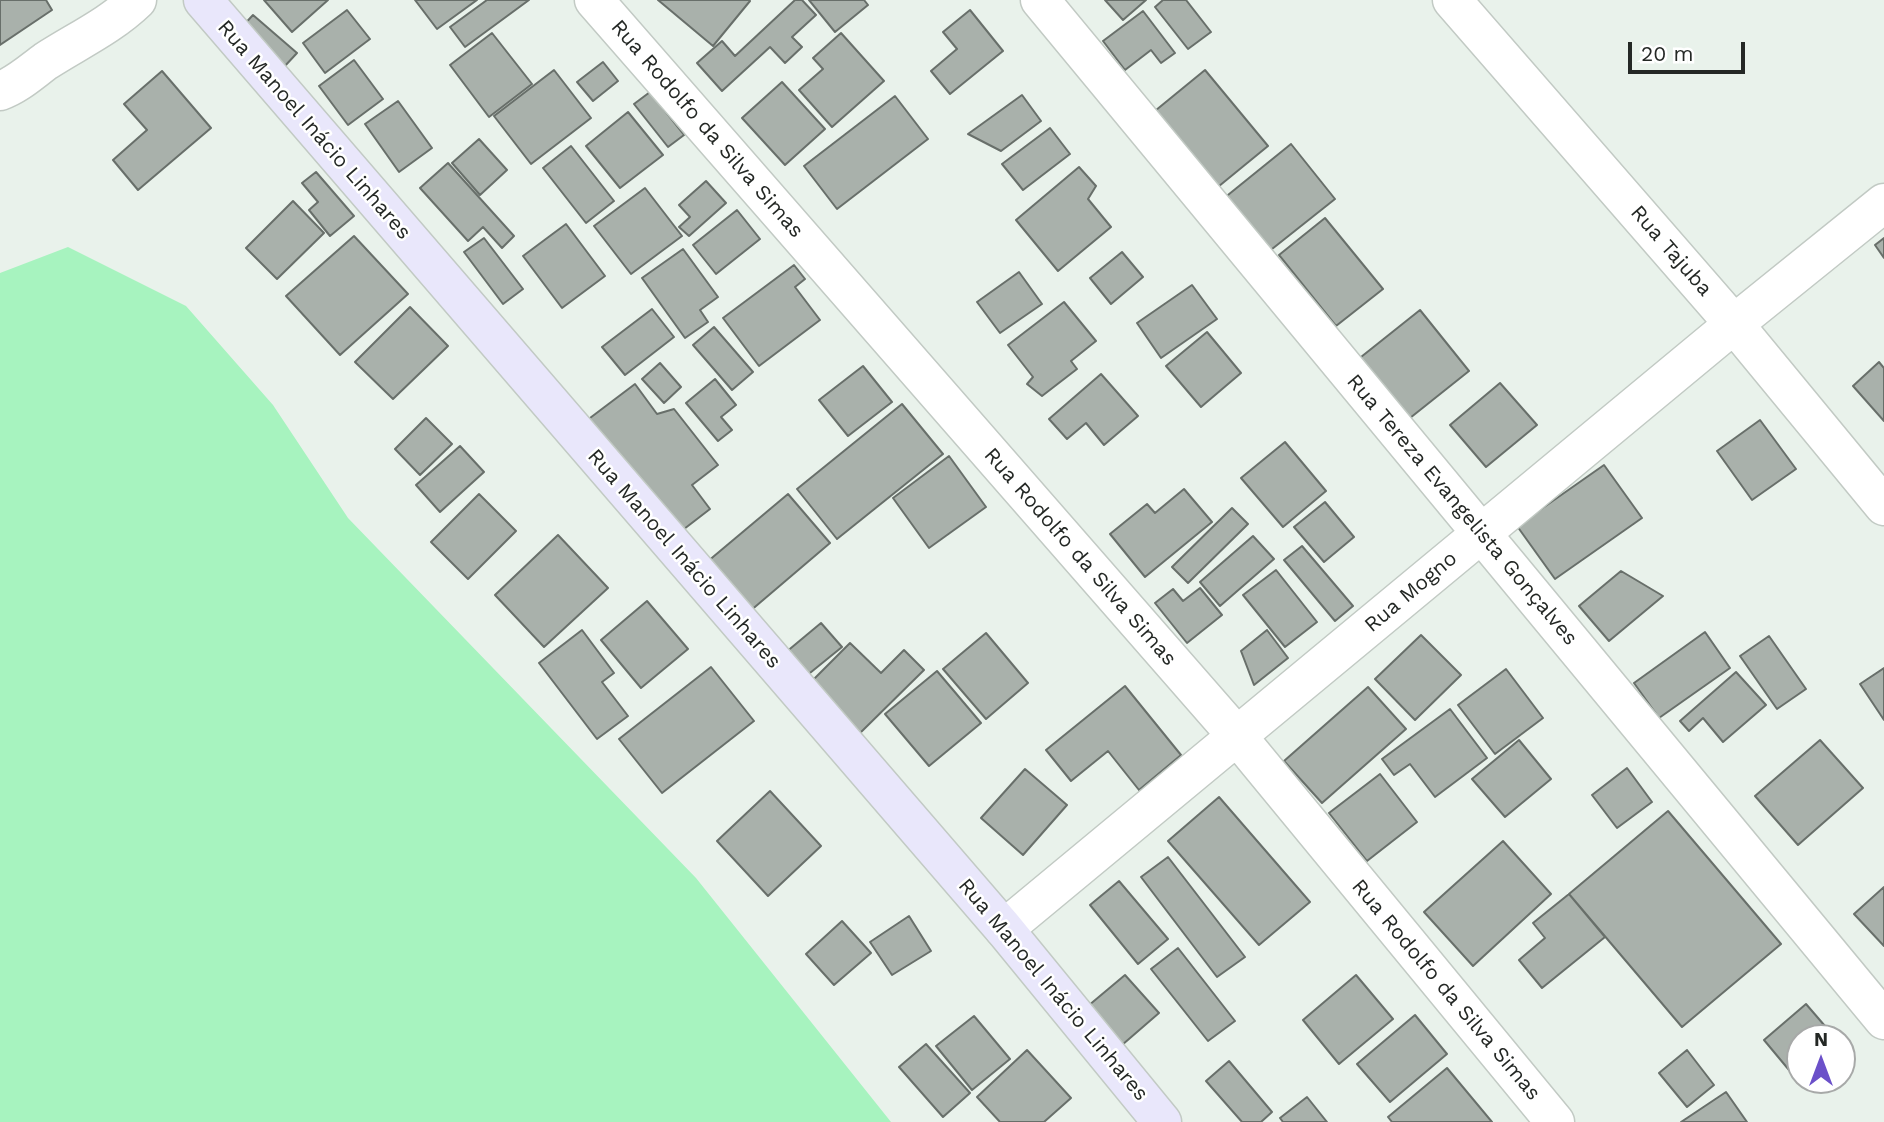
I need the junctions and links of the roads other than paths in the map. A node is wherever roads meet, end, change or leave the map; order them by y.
1 (137, 0) edge
2 (203, 0) edge
3 (594, 0) edge
4 (1040, 0) edge
5 (1452, 0) edge
6 (0, 91) edge
7 (1884, 203) edge
8 (1734, 324) junction
9 (1884, 506) edge
10 (1481, 533) junction
11 (1237, 736) junction
12 (1004, 929) junction
13 (1884, 1020) edge
14 (1162, 1122) edge
15 (1555, 1122) edge

1 - 6 street
2 - 12 main road, Rua Manoel Inácio Linhares
3 - 11 street, Rua Rodolfo da Silva Simas
4 - 10 street, Rua Tereza Evangelista Gonçalves
5 - 8 street, Rua Tajuba
7 - 8 street, Rua Mogno
8 - 9 street, Rua Tajuba
8 - 10 street, Rua Mogno
10 - 11 street, Rua Mogno
10 - 13 street, Rua Tereza Evangelista Gonçalves
11 - 12 street, Rua Mogno
11 - 15 street, Rua Rodolfo da Silva Simas
12 - 14 main road, Rua Manoel Inácio Linhares

